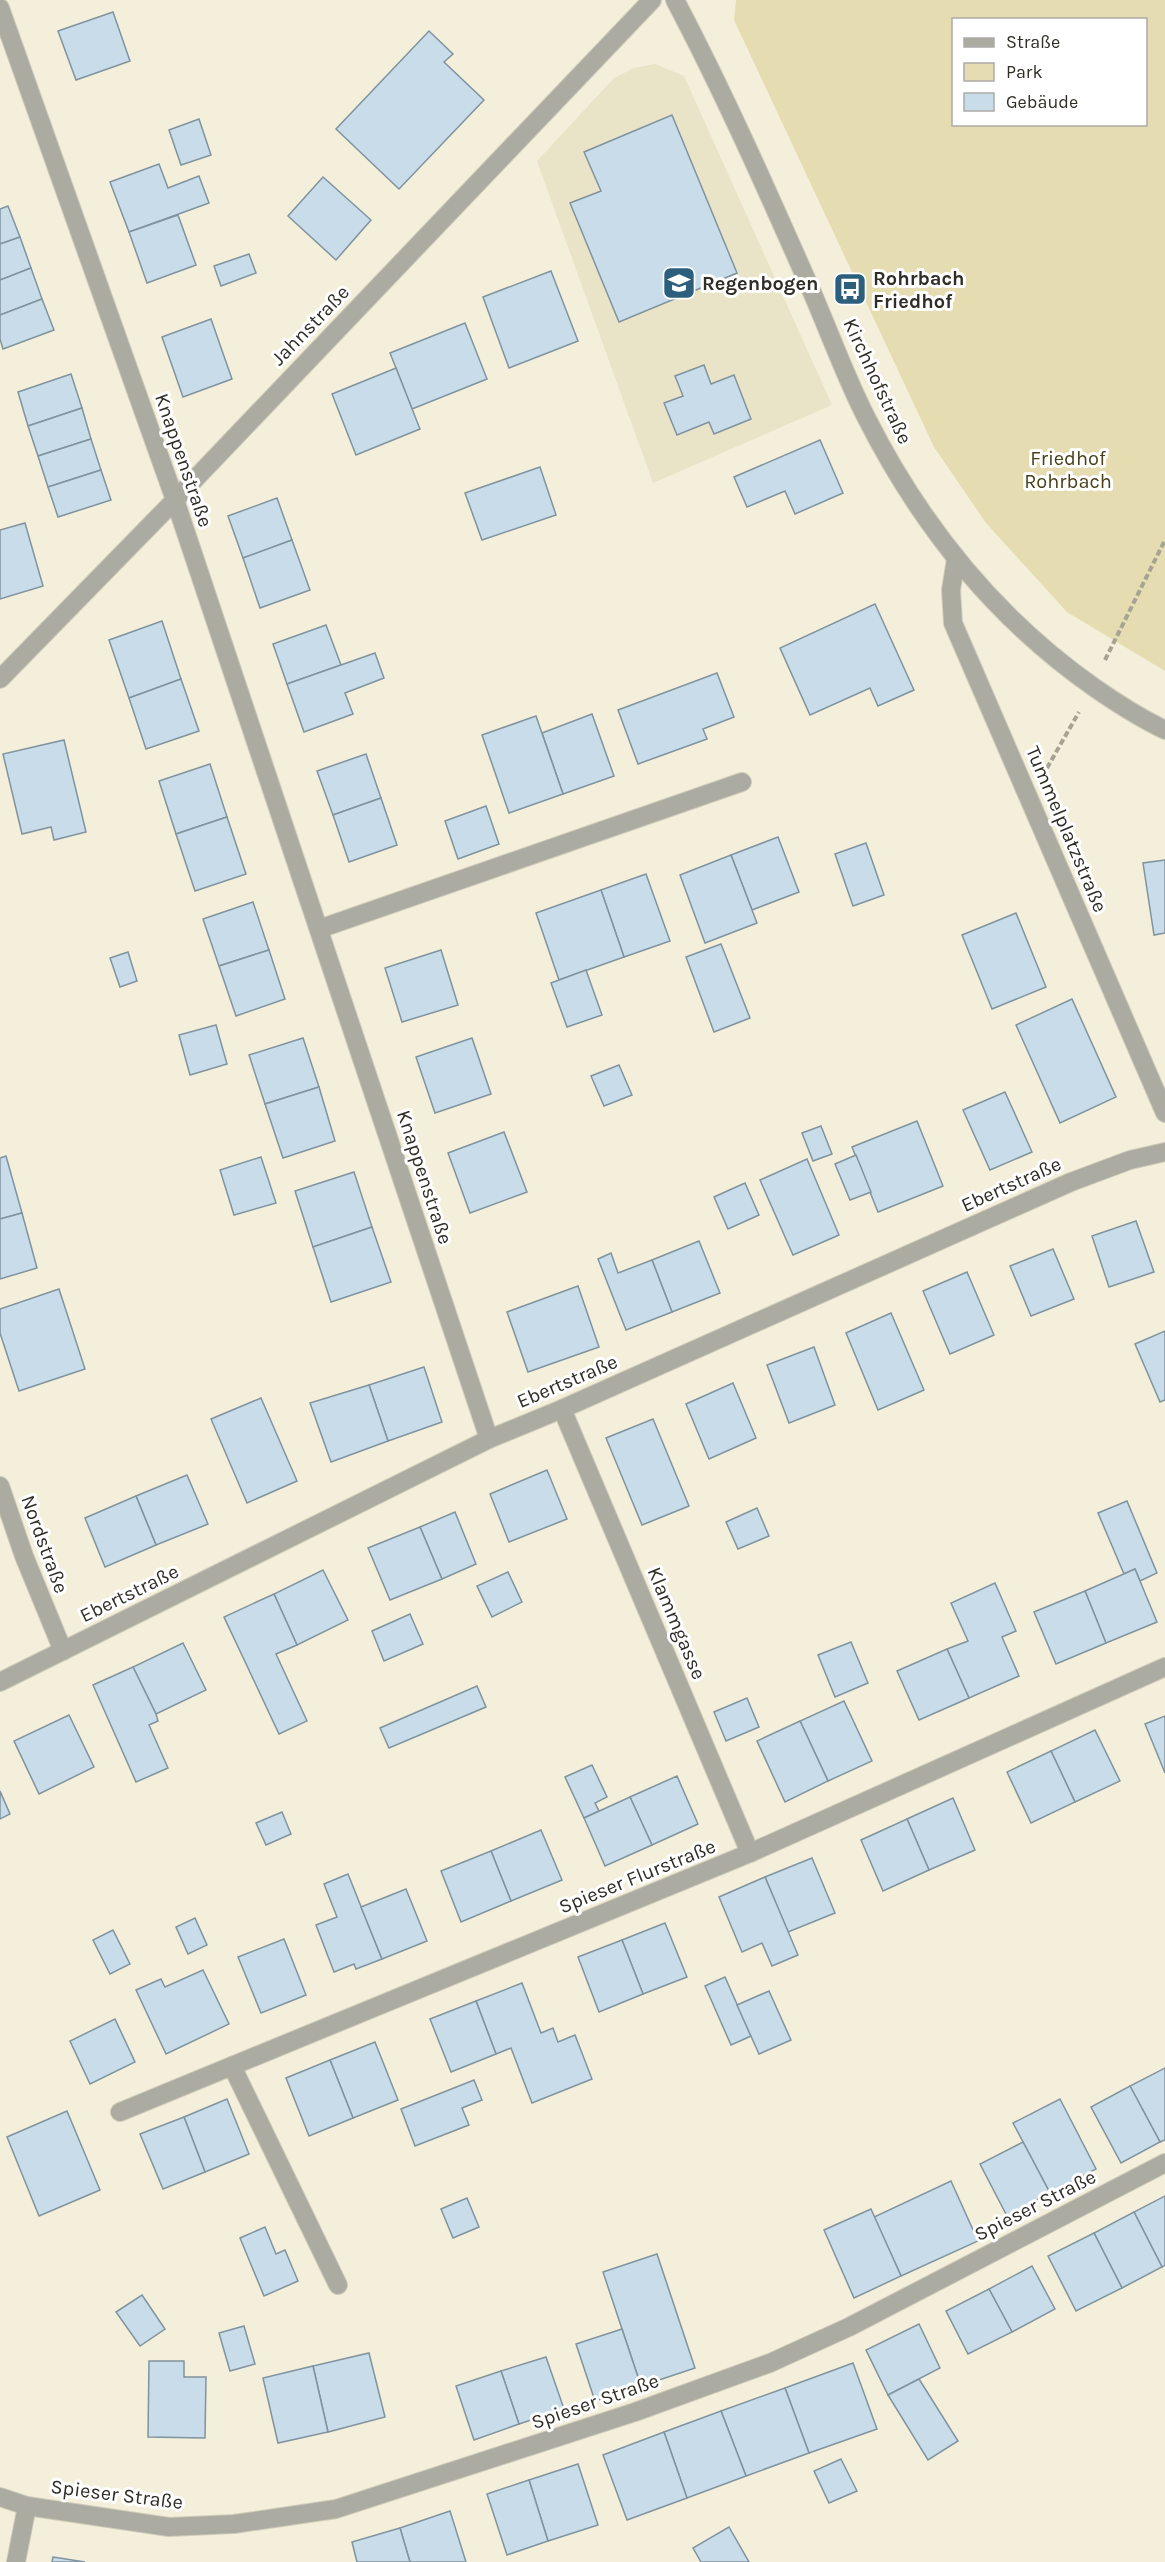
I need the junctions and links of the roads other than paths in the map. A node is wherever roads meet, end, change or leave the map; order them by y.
1 (652, 0) edge
2 (675, 0) edge
3 (0, 8) edge
4 (175, 500) junction
5 (956, 559) junction
6 (0, 679) edge
7 (1165, 730) edge
8 (742, 782) dead end
9 (319, 929) junction
10 (1165, 1113) edge
11 (1165, 1152) edge
12 (562, 1409) junction
13 (489, 1439) junction
14 (0, 1486) edge
15 (63, 1651) junction
16 (1165, 1667) edge
17 (0, 1682) edge
18 (750, 1853) junction
19 (232, 2066) junction
20 (120, 2112) dead end
21 (1165, 2163) edge
22 (338, 2285) dead end
23 (0, 2497) edge
24 (27, 2506) junction
25 (16, 2562) edge

1 - 4 street, Jahnstraße
2 - 5 street, Kirchhofstraße
3 - 4 street, Knappenstraße
4 - 6 street, Jahnstraße
4 - 9 street, Knappenstraße
5 - 7 street, Kirchhofstraße
5 - 10 street, Tummelplatzstraße
8 - 9 street
9 - 13 street, Knappenstraße
11 - 12 street, Ebertstraße
12 - 13 street, Ebertstraße
12 - 18 street, Klammgasse
13 - 15 street, Ebertstraße
14 - 15 street, Nordstraße
15 - 17 street, Ebertstraße
16 - 18 street, Spieser Flurstraße
18 - 19 street, Spieser Flurstraße
19 - 20 street, Spieser Flurstraße
19 - 22 street
21 - 24 street, Spieser Straße
23 - 24 street, Spieser Straße
24 - 25 street

